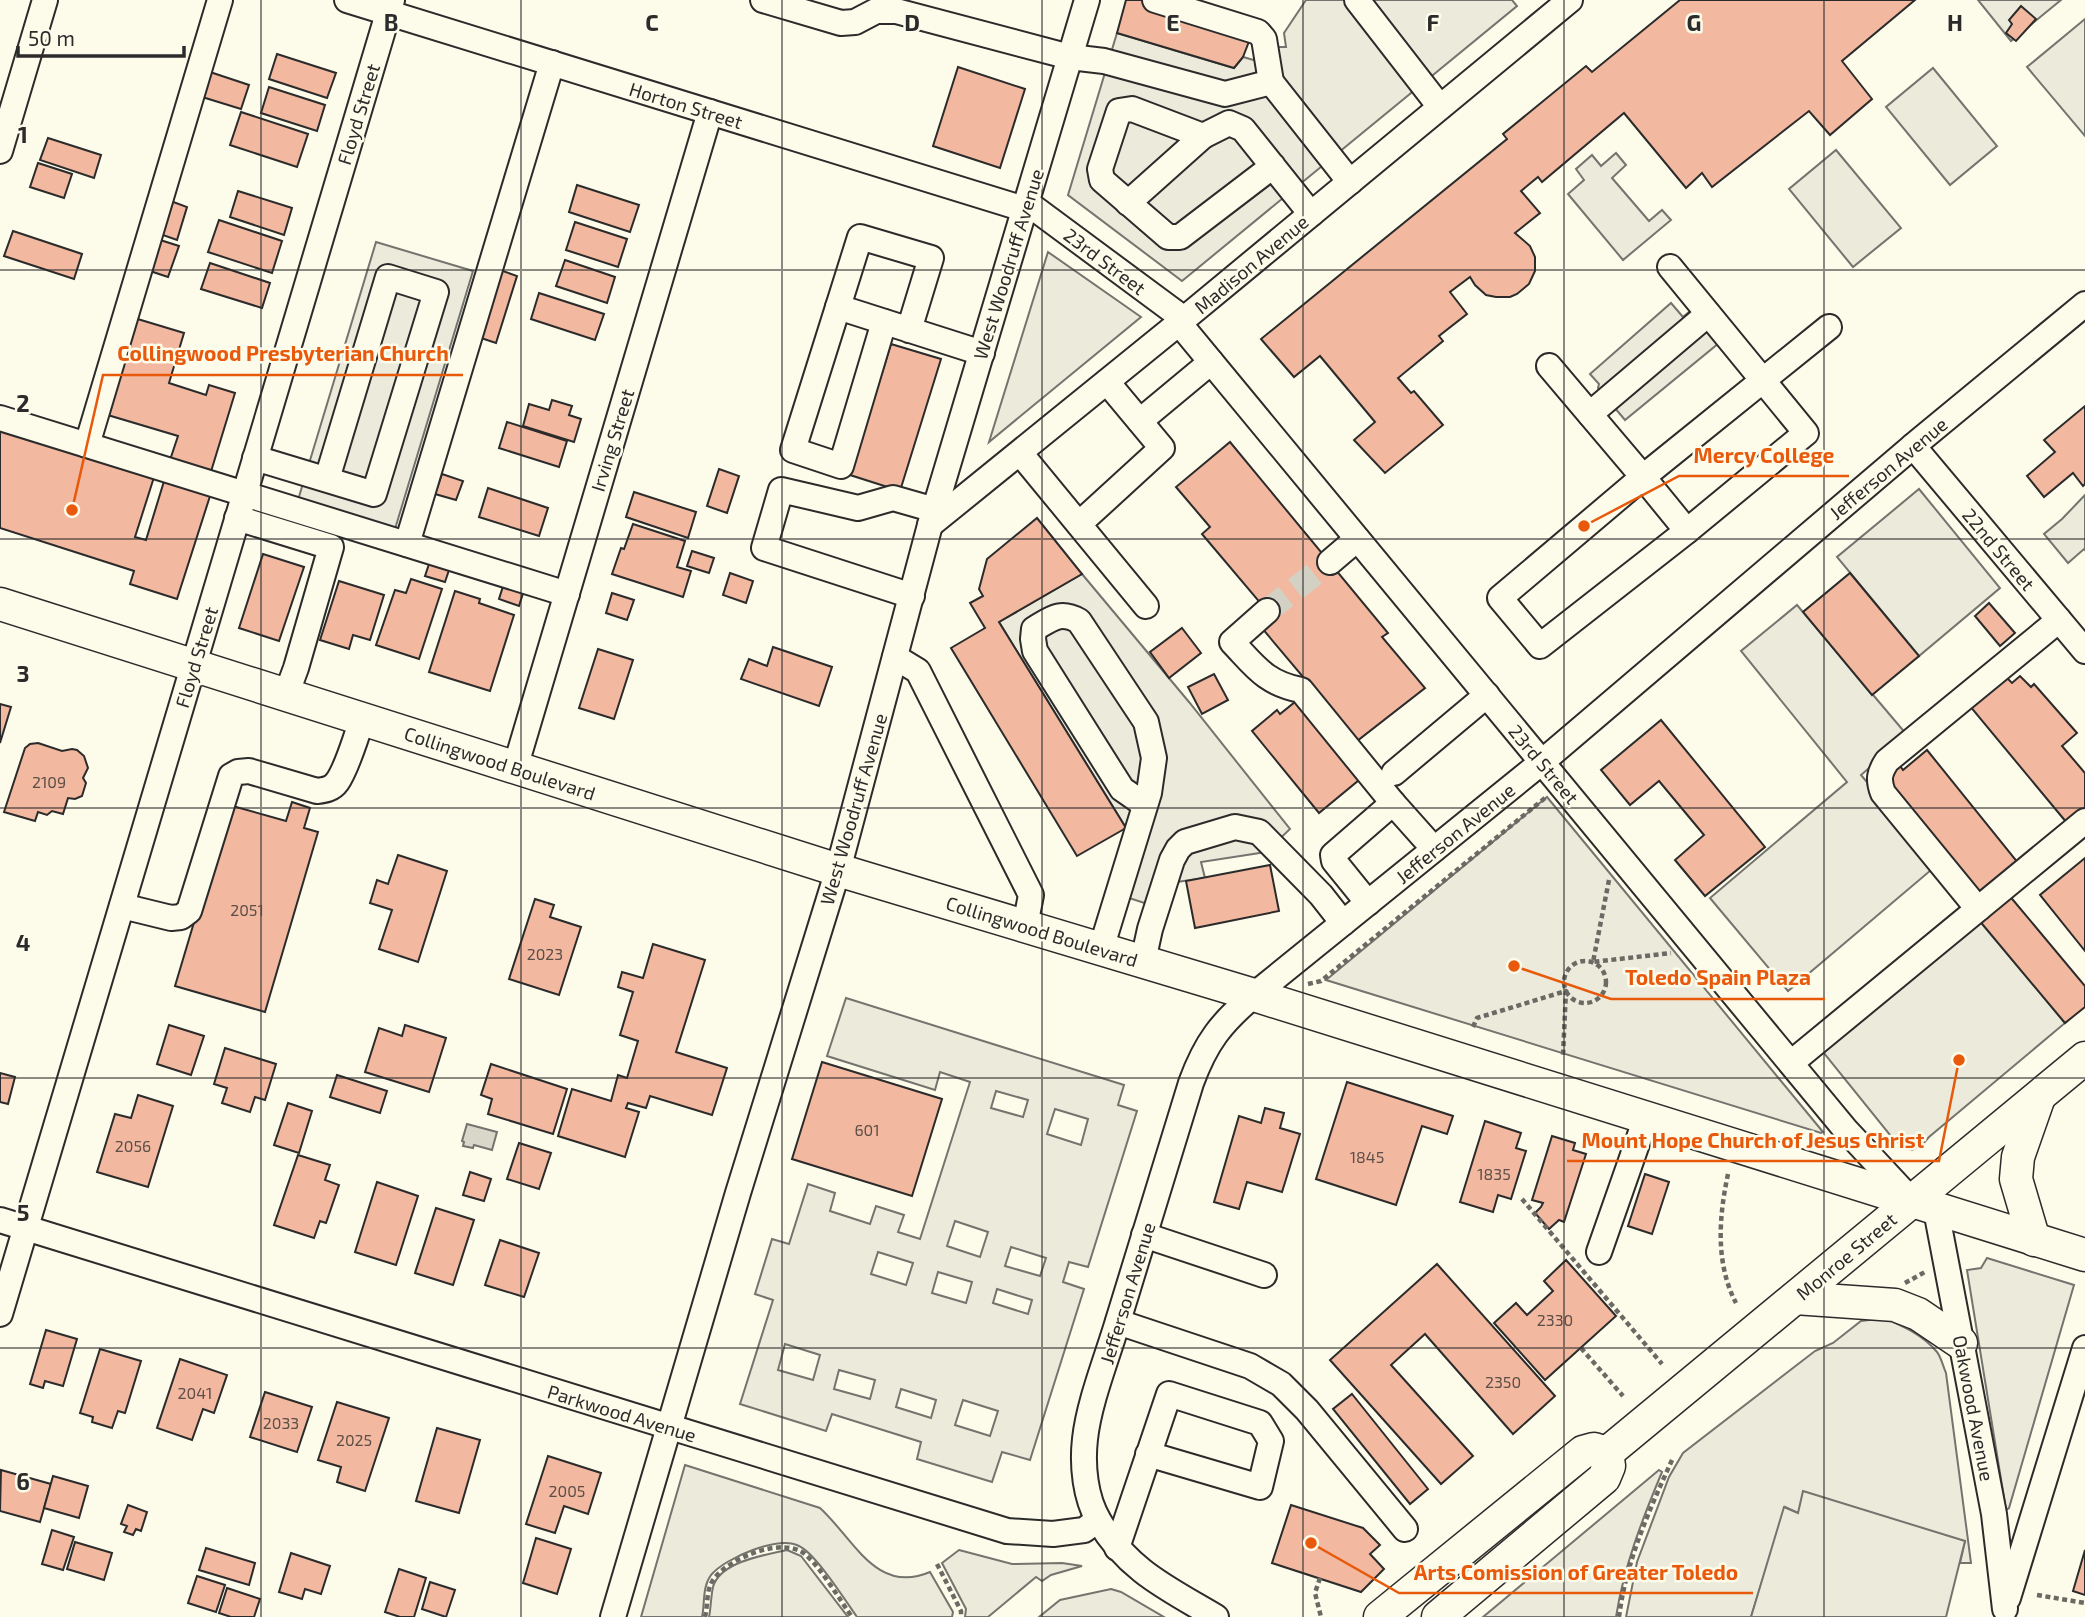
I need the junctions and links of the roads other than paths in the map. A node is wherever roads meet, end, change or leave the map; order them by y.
1 (45, 0) edge
2 (220, 0) edge
3 (347, 0) edge
4 (763, 0) edge
5 (1087, 0) edge
6 (1155, 0) edge
7 (1357, 0) edge
8 (1557, 4) edge
9 (390, 6) edge
10 (1070, 57) junction
11 (552, 63) junction
12 (1270, 82) junction
13 (1440, 107) junction
14 (710, 113) junction
15 (1203, 136) junction
16 (0, 151) edge
17 (1273, 166) junction
18 (1349, 182) junction
19 (1128, 203) junction
20 (1025, 206) junction
21 (1311, 214) junction
22 (1670, 267) dead end
23 (2085, 304) edge
24 (838, 307) junction
25 (1708, 314) junction
26 (1181, 321) junction
27 (884, 322) junction
28 (1829, 327) dead end
29 (909, 330) junction
30 (982, 353) junction
31 (1211, 362) junction
32 (1549, 366) dead end
33 (1763, 380) junction
34 (1107, 382) junction
35 (1590, 414) junction
36 (0, 418) edge
37 (1140, 421) junction
38 (88, 445) junction
39 (1913, 446) junction
40 (1020, 453) junction
41 (255, 458) junction
42 (1643, 477) junction
43 (327, 479) junction
44 (244, 494) junction
45 (237, 518) junction
46 (932, 518) junction
47 (1079, 524) junction
48 (1687, 531) junction
49 (335, 535) junction
50 (1357, 539) junction
51 (407, 544) junction
52 (1330, 562) tunnel mouth
53 (567, 594) junction
54 (912, 596) junction
55 (0, 604) edge
56 (1146, 607) dead end
57 (1267, 611) tunnel mouth
58 (2059, 620) junction
59 (2085, 651) edge
60 (895, 657) junction
61 (193, 665) junction
62 (286, 695) junction
63 (1487, 695) junction
64 (362, 719) junction
65 (1542, 762) junction
66 (515, 768) junction
67 (1394, 773) dead end
68 (1393, 803) junction
69 (1145, 805) junction
70 (2085, 821) edge
71 (1434, 849) junction
72 (838, 870) junction
73 (1368, 903) junction
74 (122, 906) junction
75 (1978, 909) junction
76 (1343, 923) junction
77 (1025, 926) junction
78 (1101, 949) junction
79 (1143, 961) junction
80 (1254, 995) junction
81 (2085, 1058) edge
82 (1791, 1063) junction
83 (2040, 1096) junction
84 (1646, 1118) junction
85 (1924, 1206) junction
86 (0, 1220) edge
87 (26, 1228) junction
88 (1144, 1236) junction
89 (2034, 1240) junction
90 (1599, 1252) dead end
91 (2085, 1255) edge
92 (1264, 1275) dead end
93 (1795, 1298) junction
94 (0, 1314) edge
95 (1118, 1321) junction
96 (1961, 1343) junction
97 (2085, 1348) edge
98 (2079, 1378) edge
99 (669, 1427) junction
100 (1607, 1453) junction
101 (1148, 1454) junction
102 (1098, 1520) junction
103 (1405, 1530) dead end
104 (1117, 1548) junction
105 (2004, 1613) edge
106 (612, 1617) edge
107 (1216, 1617) edge
108 (1380, 1617) edge
109 (1438, 1617) edge

1 - 16 street
2 - 38 street
3 - 9 street, Horton Street
4 - 10 street
5 - 10 street, West Woodruff Avenue
6 - 12 street
7 - 13 street
8 - 13 street, Madison Avenue
9 - 11 street, Horton Street
9 - 41 street, Floyd Street
10 - 12 street
10 - 20 street, West Woodruff Avenue
11 - 14 street, Horton Street
11 - 51 street
12 - 18 street
13 - 18 street, Madison Avenue
14 - 20 street, Horton Street
14 - 53 street, Irving Street
15 - 17 street
15 - 19 street
15 - 19 street
17 - 19 street
17 - 21 street
18 - 21 street, Madison Avenue
20 - 26 street, 23rd Street
20 - 30 street, West Woodruff Avenue
21 - 26 street, Madison Avenue
22 - 25 street
23 - 39 street, Jefferson Avenue
24 - 27 street
24 - 27 street
24 - 29 street
25 - 33 street
25 - 35 street
26 - 31 street, 23rd Street
26 - 34 street, Madison Avenue
27 - 29 street
28 - 33 street
29 - 30 street
30 - 46 street, West Woodruff Avenue
31 - 37 street
31 - 50 street, 23rd Street
32 - 35 street
33 - 42 street
33 - 48 street
34 - 37 street
34 - 40 street, Madison Avenue
35 - 42 street
36 - 38 street
37 - 47 street
38 - 44 street
39 - 58 street, 22nd Street
39 - 65 street, Jefferson Avenue
40 - 46 street, Madison Avenue
40 - 47 street
41 - 43 street
41 - 44 street, Floyd Street
42 - 48 street
42 - 48 street
43 - 43 street
44 - 45 street, Floyd Street
44 - 49 street
45 - 49 street
45 - 61 street, Floyd Street
46 - 54 street, West Woodruff Avenue
46 - 54 street
47 - 56 street
49 - 51 street
49 - 62 street
50 - 52 street
50 - 63 street, 23rd Street
51 - 53 street
53 - 66 street, Irving Street
54 - 60 street, West Woodruff Avenue
55 - 61 main road, Collingwood Boulevard
57 - 68 street
58 - 59 street, 22nd Street
58 - 75 street
60 - 72 street, West Woodruff Avenue
60 - 77 street
61 - 62 main road, Collingwood Boulevard
61 - 74 street, Floyd Street
62 - 64 main road, Collingwood Boulevard
63 - 65 street, 23rd Street
63 - 67 street
64 - 66 main road, Collingwood Boulevard
64 - 74 street
65 - 71 street, Jefferson Avenue
65 - 82 street, 23rd Street
66 - 72 main road, Collingwood Boulevard
68 - 71 street
68 - 73 street
69 - 69 street
69 - 78 street
70 - 75 street
71 - 73 street, Jefferson Avenue
72 - 77 main road, Collingwood Boulevard
72 - 99 street, West Woodruff Avenue
73 - 76 street, Jefferson Avenue
74 - 87 street, Floyd Street
75 - 82 street
76 - 79 street
76 - 80 street, Jefferson Avenue
77 - 78 main road, Collingwood Boulevard
78 - 79 main road, Collingwood Boulevard
79 - 80 main road, Collingwood Boulevard
80 - 84 main road, Collingwood Boulevard
80 - 88 street, Jefferson Avenue
81 - 83 main road, Monroe Street
82 - 85 street, 23rd Street
83 - 85 main road, Monroe Street
83 - 89 main road
84 - 85 main road, Collingwood Boulevard
84 - 90 street
85 - 89 main road, Collingwood Boulevard
85 - 93 main road, Monroe Street
85 - 96 street, Oakwood Avenue
86 - 87 street, Parkwood Avenue
87 - 94 street, Floyd Street
87 - 99 street, Parkwood Avenue
88 - 92 street
88 - 95 street, Jefferson Avenue
89 - 91 main road, Collingwood Boulevard
93 - 96 main road
93 - 100 main road, Monroe Street
95 - 102 street, Jefferson Avenue
95 - 103 street
96 - 105 street, Oakwood Avenue
97 - 98 street, Oakwood Avenue
98 - 105 street, Oakwood Avenue
99 - 102 street, Parkwood Avenue
99 - 106 street, West Woodruff Avenue
100 - 108 main road
100 - 109 main road
101 - 101 street
101 - 104 street
102 - 104 street
104 - 107 street

